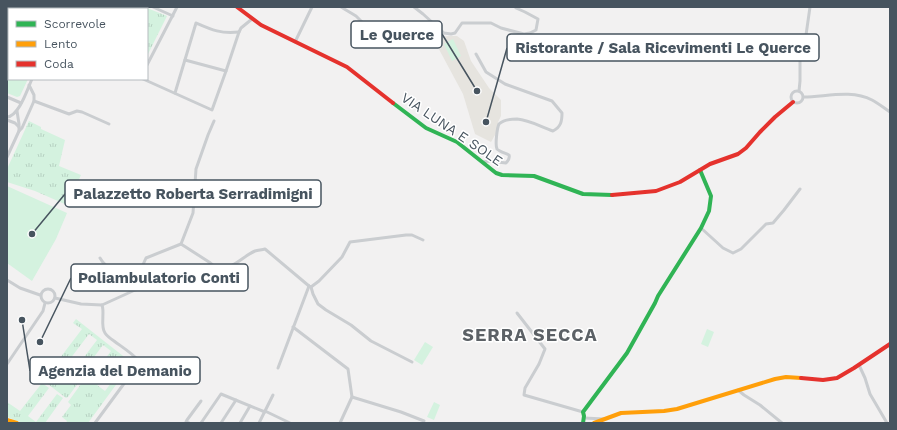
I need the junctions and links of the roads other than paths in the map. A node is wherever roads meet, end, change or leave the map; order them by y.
1 (153, 7) edge
2 (177, 7) edge
3 (237, 7) edge
4 (312, 7) edge
5 (341, 7) edge
6 (414, 7) edge
7 (810, 7) edge
8 (516, 8) dead end
9 (173, 16) junction
10 (252, 19) junction
11 (239, 32) junction
12 (380, 40) dead end
13 (296, 42) junction
14 (476, 54) dead end
15 (185, 60) junction
16 (148, 63) edge
17 (226, 71) junction
18 (32, 80) edge
19 (145, 80) edge
20 (29, 85) junction
21 (799, 91) junction
22 (175, 93) junction
23 (7, 97) edge
24 (804, 97) junction
25 (34, 100) junction
26 (793, 102) junction
27 (21, 103) junction
28 (17, 111) junction
29 (890, 112) edge
30 (7, 118) edge
31 (214, 121) dead end
32 (109, 124) dead end
33 (19, 129) junction
34 (7, 157) edge
35 (483, 162) junction
36 (700, 170) junction
37 (800, 189) dead end
38 (129, 199) dead end
39 (143, 202) dead end
40 (701, 228) junction
41 (423, 240) dead end
42 (181, 244) junction
43 (100, 258) dead end
44 (215, 267) junction
45 (7, 280) edge
46 (310, 286) junction
47 (40, 295) junction
48 (55, 298) junction
49 (45, 303) junction
50 (102, 305) junction
51 (517, 313) dead end
52 (293, 327) junction
53 (890, 344) edge
54 (412, 362) dead end
55 (7, 364) edge
56 (860, 364) junction
57 (278, 368) dead end
58 (738, 390) junction
59 (273, 395) dead end
60 (352, 398) junction
61 (236, 400) junction
62 (201, 401) dead end
63 (250, 406) junction
64 (265, 411) junction
65 (583, 412) junction
66 (584, 418) junction
67 (604, 419) junction
68 (7, 420) edge
69 (424, 421) dead end
70 (17, 423) edge
71 (95, 423) edge
72 (189, 423) edge
73 (201, 423) edge
74 (221, 423) edge
75 (240, 423) edge
76 (259, 423) edge
77 (290, 423) edge
78 (340, 423) edge
79 (583, 423) edge
80 (588, 423) edge
81 (594, 423) edge
82 (782, 423) edge
83 (887, 423) edge

1 - 9 street
2 - 9 street
3 - 10 street, VIA LUNA E SOLE
4 - 13 street
5 - 12 street
6 - 8 street
7 - 21 street
9 - 16 street
10 - 11 street
10 - 13 street, VIA LUNA E SOLE
11 - 15 street
11 - 17 street
13 - 35 street, VIA LUNA E SOLE
14 - 35 street
15 - 17 street
15 - 22 street
17 - 22 street
18 - 20 street
19 - 22 street
20 - 25 street
20 - 27 street
21 - 24 street
21 - 26 street
23 - 27 street
24 - 26 street
24 - 29 street
25 - 32 street
25 - 33 street
26 - 36 street, VIA LUNA E SOLE
27 - 28 street
28 - 30 street
28 - 33 street
30 - 33 street
31 - 42 street
33 - 34 street
35 - 36 street, VIA LUNA E SOLE
36 - 40 street
37 - 40 street
38 - 39 street
40 - 65 street
41 - 46 street
42 - 43 street
42 - 44 street
44 - 46 street
44 - 50 street
45 - 47 street
46 - 52 street
46 - 54 street
47 - 48 street
47 - 49 street
48 - 49 street
48 - 50 street
49 - 55 street
50 - 71 street
51 - 65 street
52 - 57 street
52 - 60 street
53 - 56 street
56 - 58 street
56 - 83 street
58 - 67 street
58 - 82 street
59 - 64 street
60 - 69 street
60 - 78 street
61 - 63 street
61 - 73 street
61 - 74 street
62 - 72 street
63 - 64 street
63 - 75 street
64 - 76 street
64 - 77 street
65 - 66 street
66 - 67 street
66 - 79 street
66 - 80 street
67 - 81 street
68 - 70 street

